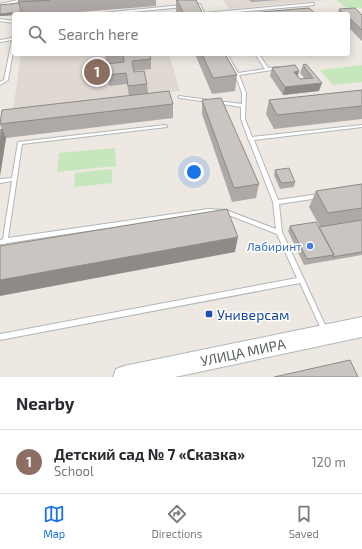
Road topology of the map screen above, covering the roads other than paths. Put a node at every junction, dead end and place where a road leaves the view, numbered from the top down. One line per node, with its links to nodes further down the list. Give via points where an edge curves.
1 (182, 0): 5 (lane)
2 (18, 1): 4 (lane)
3 (313, 4): 8 (lane)
4 (0, 5)
5 (184, 6): 6 (lane); 7 (lane, via 199,5)
6 (136, 12)
7 (203, 12)
8 (226, 12)
9 (0, 21): 10 (lane)
10 (12, 22)
11 (12, 38): 12 (lane)
12 (0, 41)
13 (12, 48): 19 (lane, via 6,80)
14 (226, 56): 18 (lane)
15 (257, 56): 17 (lane)
16 (286, 67): 17 (lane)
17 (267, 69): 18 (lane)
18 (237, 74): 21 (lane, via 244,93)
19 (0, 84)
20 (180, 97): 21 (lane)
21 (244, 106): 24 (lane, via 243,119)
22 (164, 126): 25 (lane, via 20,143)
23 (362, 126): 24 (lane)
24 (250, 139): 28 (lane)
25 (15, 179): 26 (lane); 30 (lane)
26 (0, 181)
27 (323, 196): 28 (lane)
28 (276, 202): 29 (lane)
29 (279, 232): 30 (lane, via 226,212 208,211); 31 (lane)
30 (3, 242)
31 (302, 280): 33 (lane); 34 (lane)
32 (362, 327): 33 (main road, УЛИЦА МИРА)
33 (327, 334): 35 (main road, УЛИЦА МИРА)
34 (0, 337)
35 (134, 376)

